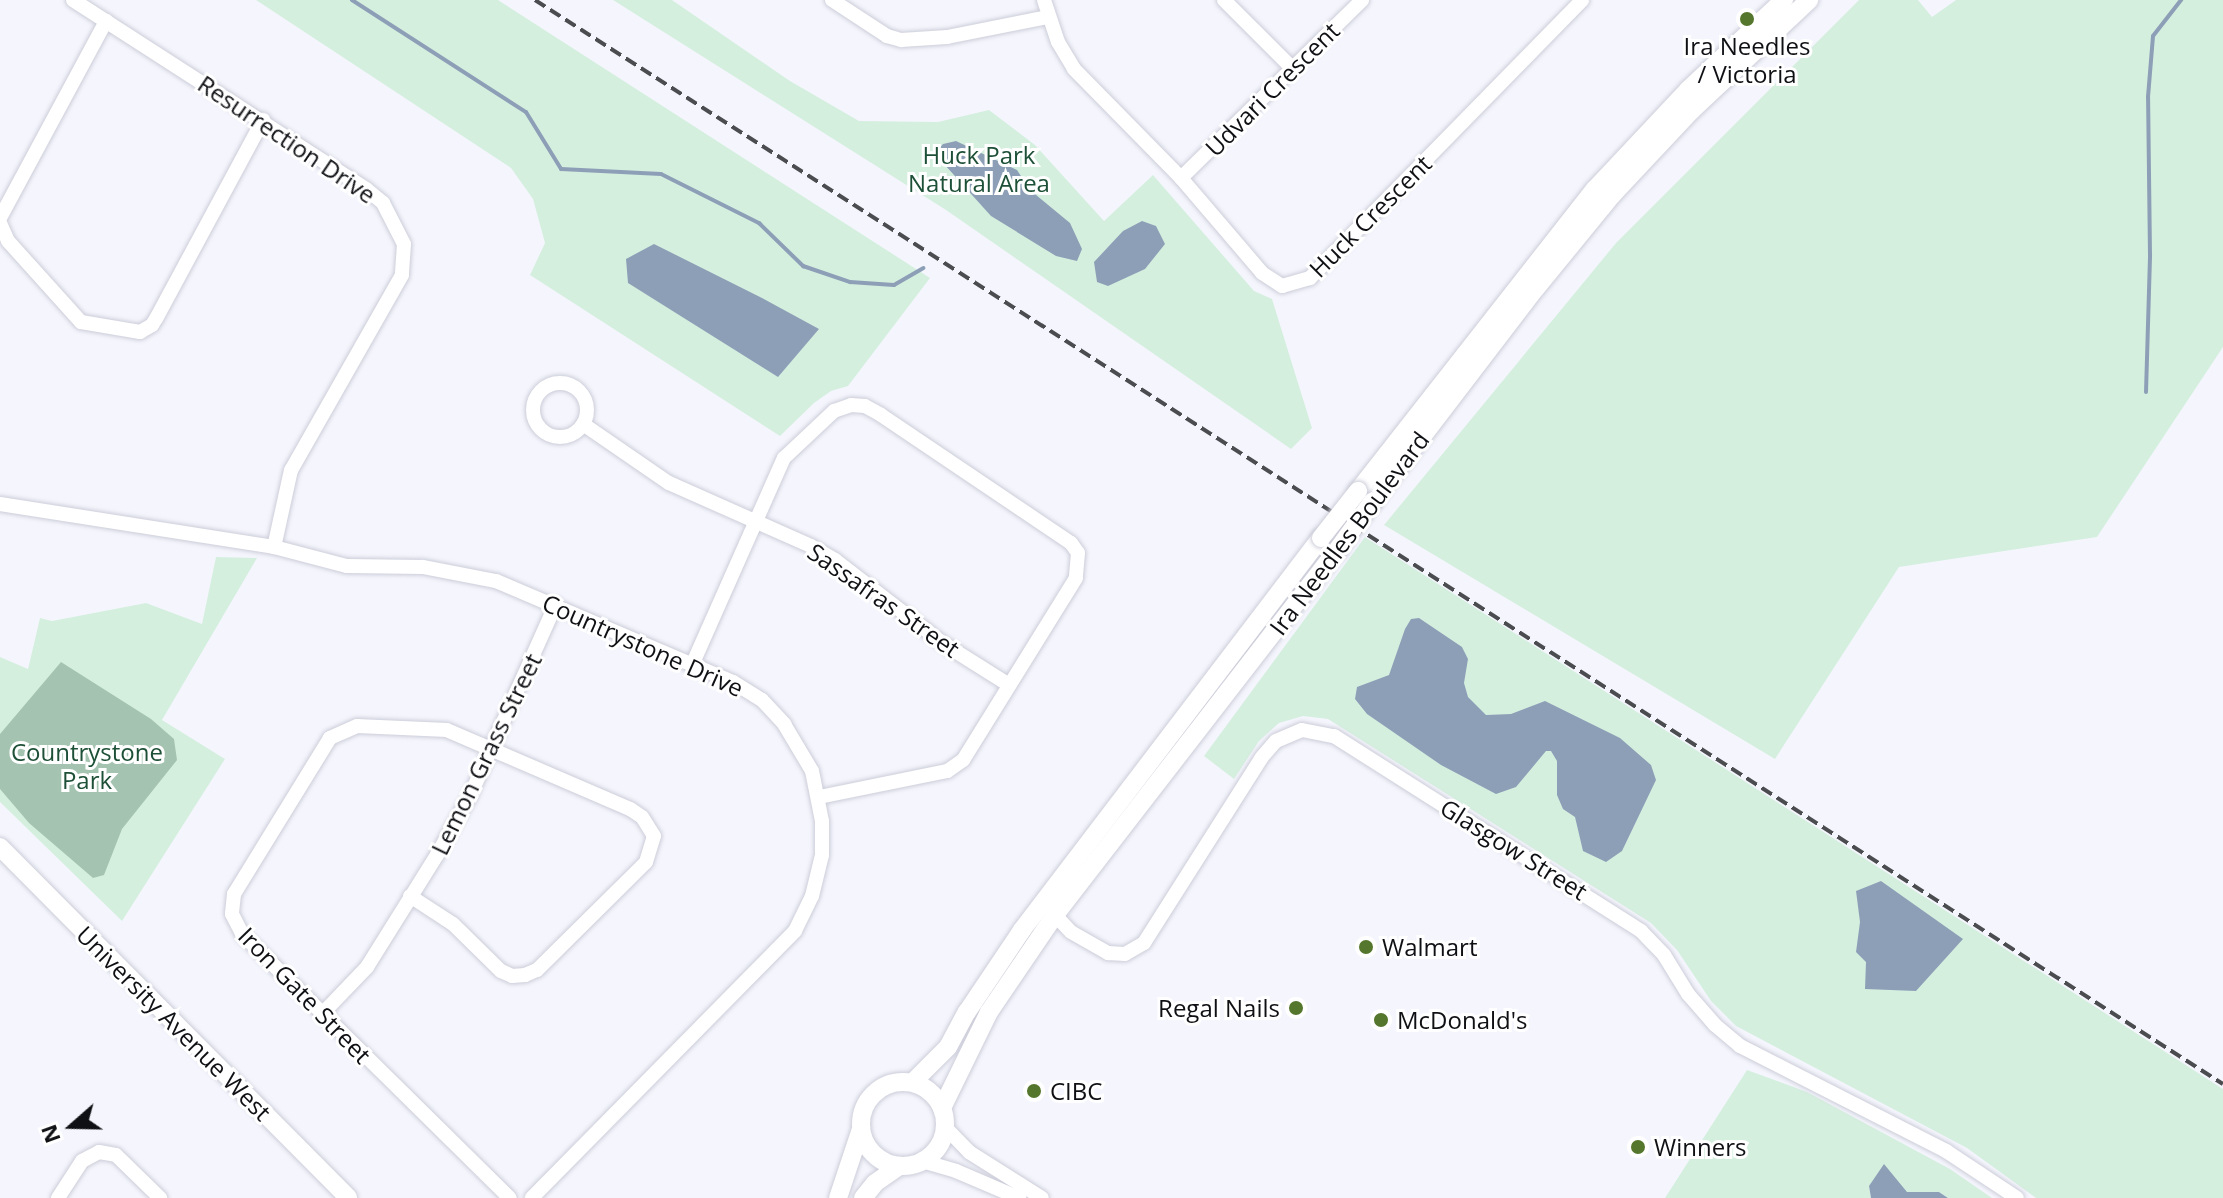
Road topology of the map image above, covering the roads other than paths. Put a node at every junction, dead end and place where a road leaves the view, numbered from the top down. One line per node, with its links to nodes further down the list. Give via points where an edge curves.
1 (73, 0): 10 (street, Resurrection Drive)
2 (832, 0): 9 (street, via 901,40 947,37)
3 (1044, 0): 9 (street, Huck Crescent)
4 (1224, 0): 11 (street)
5 (1362, 0): 11 (street, Udvari Crescent)
6 (1582, 0): 13 (street, Huck Crescent, via 1301,284 1282,286 1269,280)
7 (1784, 0): 16 (main road, Ira Needles Boulevard, via 1688,90 1595,189)
8 (1809, 0): 16 (main road, Ira Needles Boulevard, via 1692,110 1613,194)
9 (1047, 17): 13 (street, Huck Crescent, via 1074,69)
10 (106, 21): 12 (street, Resurrection Drive); 14 (street)
11 (1293, 69): 13 (street, Udvari Crescent)
12 (263, 120): 14 (street, via 157,317 140,332 81,322 8,241); 19 (street, Resurrection Drive, via 383,203 404,244 402,275 291,470)
13 (1181, 178)
14 (0, 220)
15 (583, 424): 18 (street, Sassafras Street, via 669,483)
16 (1365, 496): 27 (main road, Ira Needles Boulevard, bridge, via 1338,549); 29 (main road, Ira Needles Boulevard, bridge, via 1321,538 1022,930 948,1047)
17 (0, 504): 19 (street, Countrystone Drive)
18 (755, 520): 21 (street); 22 (street, Sassafras Street, via 835,560 944,644); 22 (street, via 784,458 834,411 865,406 881,415 1062,536 1078,553 1076,578)
19 (274, 547): 20 (street, Countrystone Drive, via 347,566 464,573)
20 (556, 604): 21 (street, Countrystone Drive); 23 (street, Lemon Grass Street)
21 (693, 663): 24 (street, Countrystone Drive, via 762,700 799,745)
22 (1009, 685): 24 (street, via 963,760 947,771)
23 (491, 748): 26 (street, Lemon Grass Street, via 437,855); 26 (street, Iron Gate Street, via 642,817 654,836 650,856 537,970 525,975 501,971 453,924); 28 (street, Iron Gate Street, via 434,727 357,726 338,732 324,748 232,904 242,934)
24 (819, 797): 38 (street, Countrystone Drive, via 822,855 812,896 795,931)
25 (0, 847): 36 (main road, University Avenue West)
26 (410, 896): 28 (street, Lemon Grass Street, via 367,967)
27 (1055, 915): 30 (main road, Ira Needles Boulevard, via 989,1012); 43 (street, Glasgow Street, via 1071,932 1108,953 1125,954 1144,943 1276,741 1302,730 1334,736 1641,931 1664,955 1688,994 1740,1046 1946,1151)
28 (322, 1014): 37 (street, Iron Gate Street)
29 (913, 1082): 30 (main road, via 936,1097); 31 (main road, via 900,1081 875,1092 866,1103)
30 (944, 1118): 32 (main road, via 938,1147); 42 (street, via 969,1152)
31 (861, 1129): 33 (main road, via 874,1154); 39 (main road)
32 (922, 1161): 33 (main road); 41 (street)
33 (899, 1166): 40 (main road)
34 (58, 1198): 35 (street, via 82,1161 99,1152 116,1155)
35 (160, 1198)
36 (348, 1198)
37 (510, 1198)
38 (532, 1198)
39 (838, 1198)
40 (863, 1198)
41 (1019, 1198)
42 (1042, 1198)
43 (2017, 1198)

